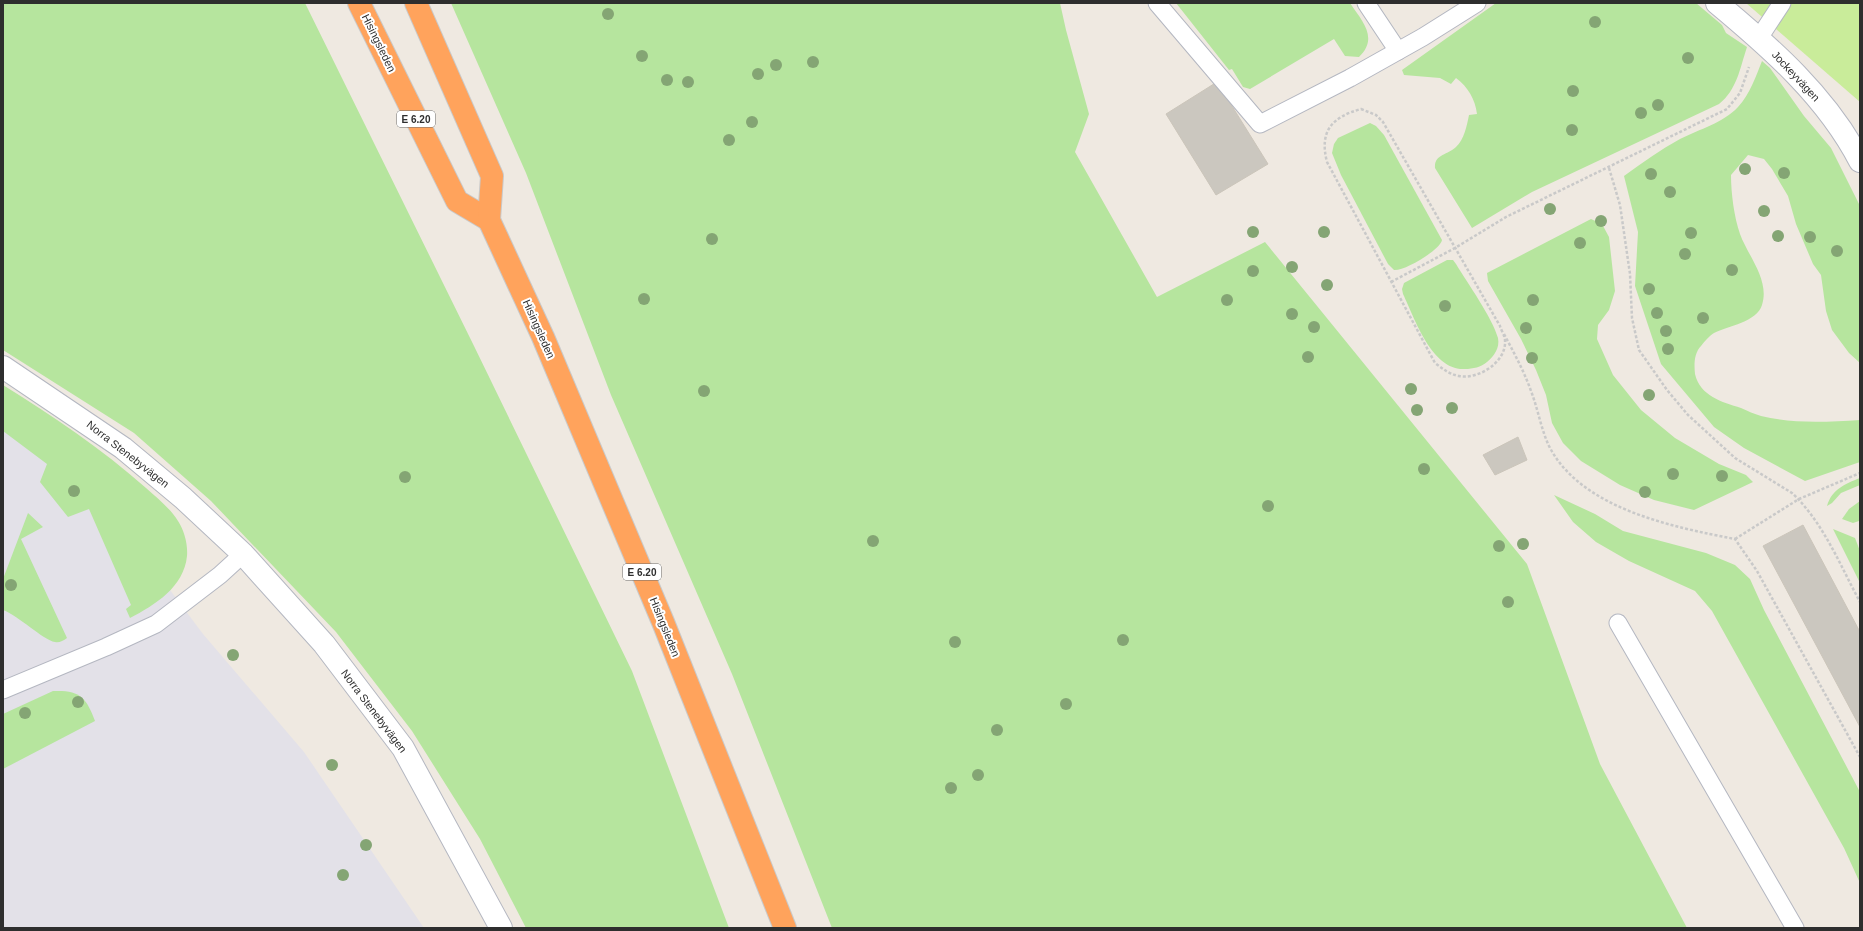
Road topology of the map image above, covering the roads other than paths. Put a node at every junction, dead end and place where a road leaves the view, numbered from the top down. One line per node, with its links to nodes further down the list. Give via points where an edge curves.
1 (359, 3): 11 (highway, Hisingsleden / E 6.20, via 457,201)
2 (416, 3): 11 (highway, Hisingsleden / E 6.20, via 492,176)
3 (1157, 3): 9 (lane, via 1260,124)
4 (1366, 3): 9 (lane)
5 (1477, 3): 9 (lane)
6 (1717, 3): 8 (street, Jockeyvägen)
7 (1782, 3): 8 (lane)
8 (1759, 38): 10 (street, Jockeyvägen, via 1832,115)
9 (1398, 51)
10 (1860, 160)
11 (489, 220): 17 (highway, Hisingsleden / E 6.20, via 543,337 660,615)
12 (3, 367): 13 (street, Norra Stenebyvägen, via 123,448 184,498)
13 (242, 554): 15 (lane, via 156,624 106,648); 16 (street, Norra Stenebyvägen, via 324,644 403,748)
14 (1618, 623): 18 (lane)
15 (3, 690)
16 (502, 928)
17 (785, 928)
18 (1795, 928)

